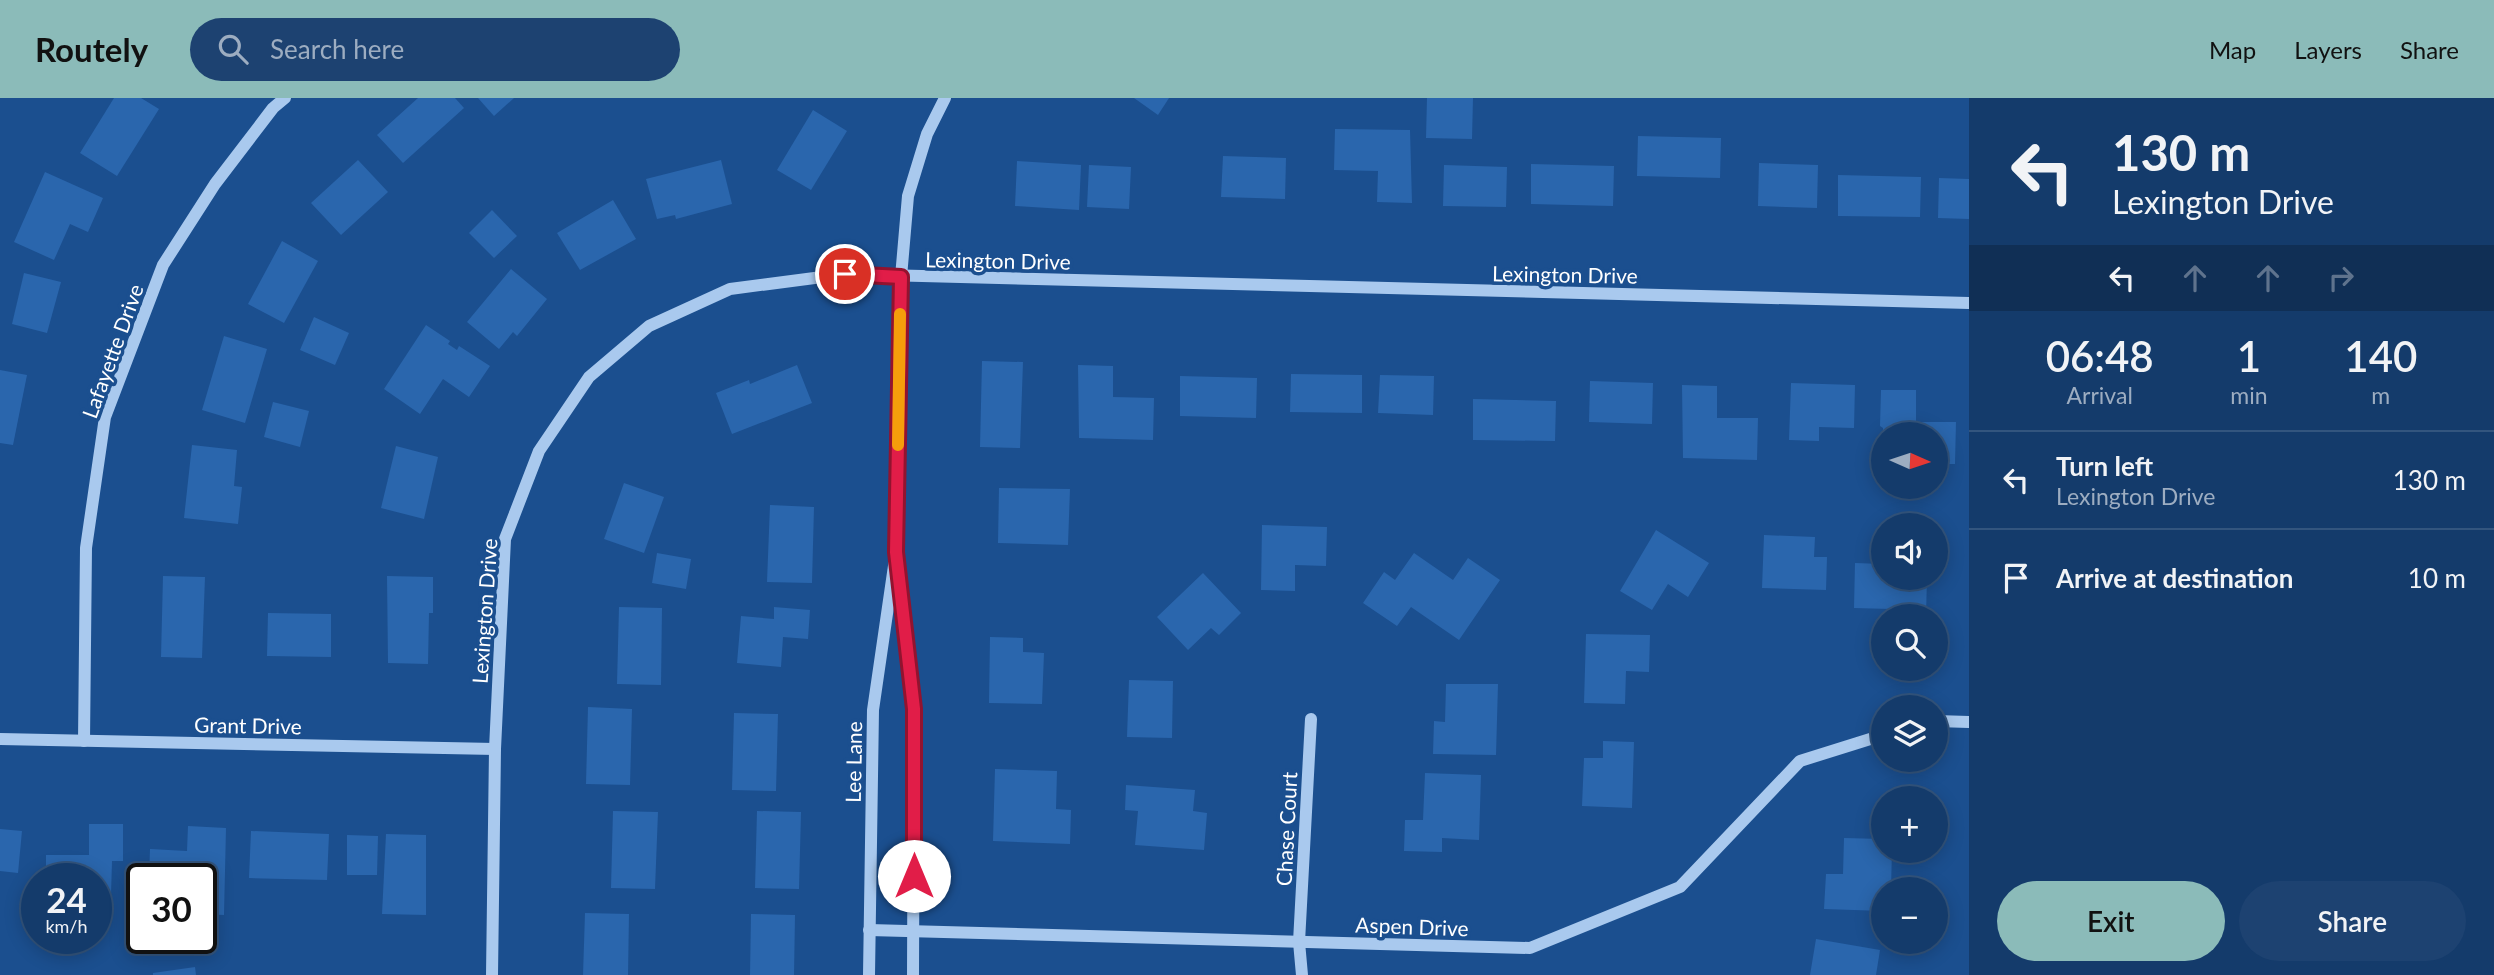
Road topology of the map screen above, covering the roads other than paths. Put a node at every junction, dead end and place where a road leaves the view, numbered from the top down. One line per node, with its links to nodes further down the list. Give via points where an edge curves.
1 (285, 98): 11 (street, Lafayette Drive, via 215,184 163,265 106,417 86,548)
2 (945, 98): 3 (street, Lee Lane, via 927,134 908,196)
3 (901, 277): 4 (street, Lexington Drive); 5 (street, Lee Lane); 12 (street, Lexington Drive, via 845,274 730,289 649,326 589,377 539,451 505,539)
4 (1969, 303)
5 (896, 552): 13 (street, Lee Lane, via 873,710); 14 (street, Lee Lane, via 914,709)
6 (1311, 719): 15 (street, Chase Court)
7 (1948, 721): 8 (street)
8 (1969, 722)
9 (0, 739): 11 (street, Grant Drive)
10 (1871, 739): 15 (street, Aspen Drive, via 1800,761 1679,887 1530,948)
11 (84, 741): 12 (street, Grant Drive)
12 (495, 749): 16 (street, Lexington Drive)
13 (869, 930): 14 (street, Aspen Drive); 17 (street, Lee Lane)
14 (913, 931): 15 (street, Aspen Drive); 18 (street, Lee Lane)
15 (1299, 942): 19 (street, Chase Court)
16 (492, 975)
17 (869, 975)
18 (913, 975)
19 (1302, 975)

